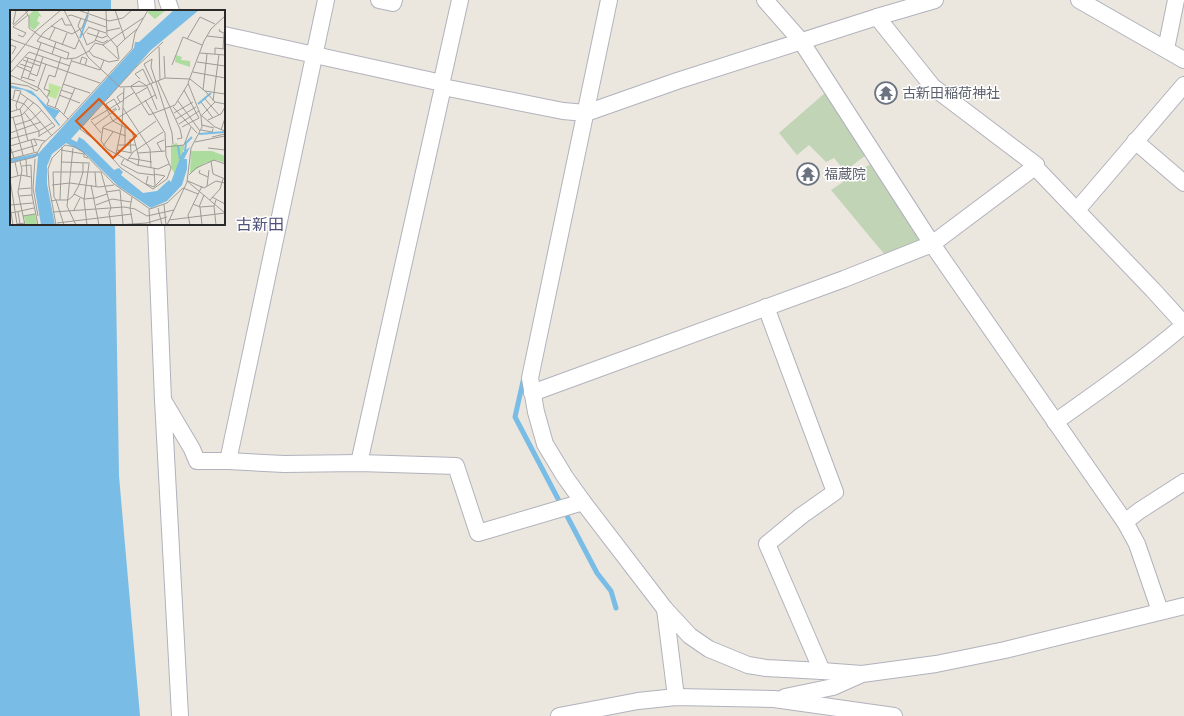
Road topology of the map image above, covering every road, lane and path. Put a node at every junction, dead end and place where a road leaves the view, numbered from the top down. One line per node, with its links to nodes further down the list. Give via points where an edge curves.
1 (167, 0): 11 (street)
2 (326, 0): 16 (street)
3 (379, 0): 4 (street, via 393,3)
4 (394, 0)
5 (460, 0): 18 (street)
6 (608, 0): 20 (street)
7 (765, 0): 14 (street)
8 (935, 0): 12 (street)
9 (1079, 0): 15 (street)
10 (1176, 0): 15 (street)
11 (171, 10)
12 (883, 11): 14 (street); 22 (street, via 933,87)
13 (225, 35): 16 (street)
14 (801, 41): 20 (street); 26 (street)
15 (1166, 49): 17 (street)
16 (314, 54): 18 (street); 32 (street)
17 (1184, 60)
18 (443, 85): 20 (street, via 563,111); 33 (street)
19 (1184, 85): 21 (street)
20 (586, 113): 29 (street, via 530,378)
21 (1136, 142): 23 (street); 24 (street)
22 (1036, 165): 24 (street); 26 (street)
23 (1184, 183)
24 (1077, 210): 28 (street)
25 (156, 225): 30 (street)
26 (932, 244): 27 (street); 31 (street)
27 (766, 307): 29 (street); 40 (street, via 835,492 767,544)
28 (1184, 325): 31 (street, via 1115,380)
29 (532, 393): 35 (street, via 546,444)
30 (163, 400): 32 (street, via 197,461); 44 (street)
31 (1055, 422): 36 (street)
32 (228, 461): 33 (street, via 284,464)
33 (359, 463): 35 (street, via 456,466 478,533)
34 (1184, 482): 36 (street)
35 (583, 502): 38 (street)
36 (1125, 522): 39 (street, via 1137,544)
37 (1184, 606): 39 (street)
38 (665, 609): 40 (street, via 690,636 709,649 748,665); 42 (street)
39 (1160, 611): 41 (street, via 973,657)
40 (822, 671): 41 (street)
41 (862, 674): 43 (street, via 833,687)
42 (676, 697): 43 (street); 45 (street, via 638,701)
43 (774, 699): 46 (street)
44 (180, 716)
45 (559, 716)
46 (894, 716)

